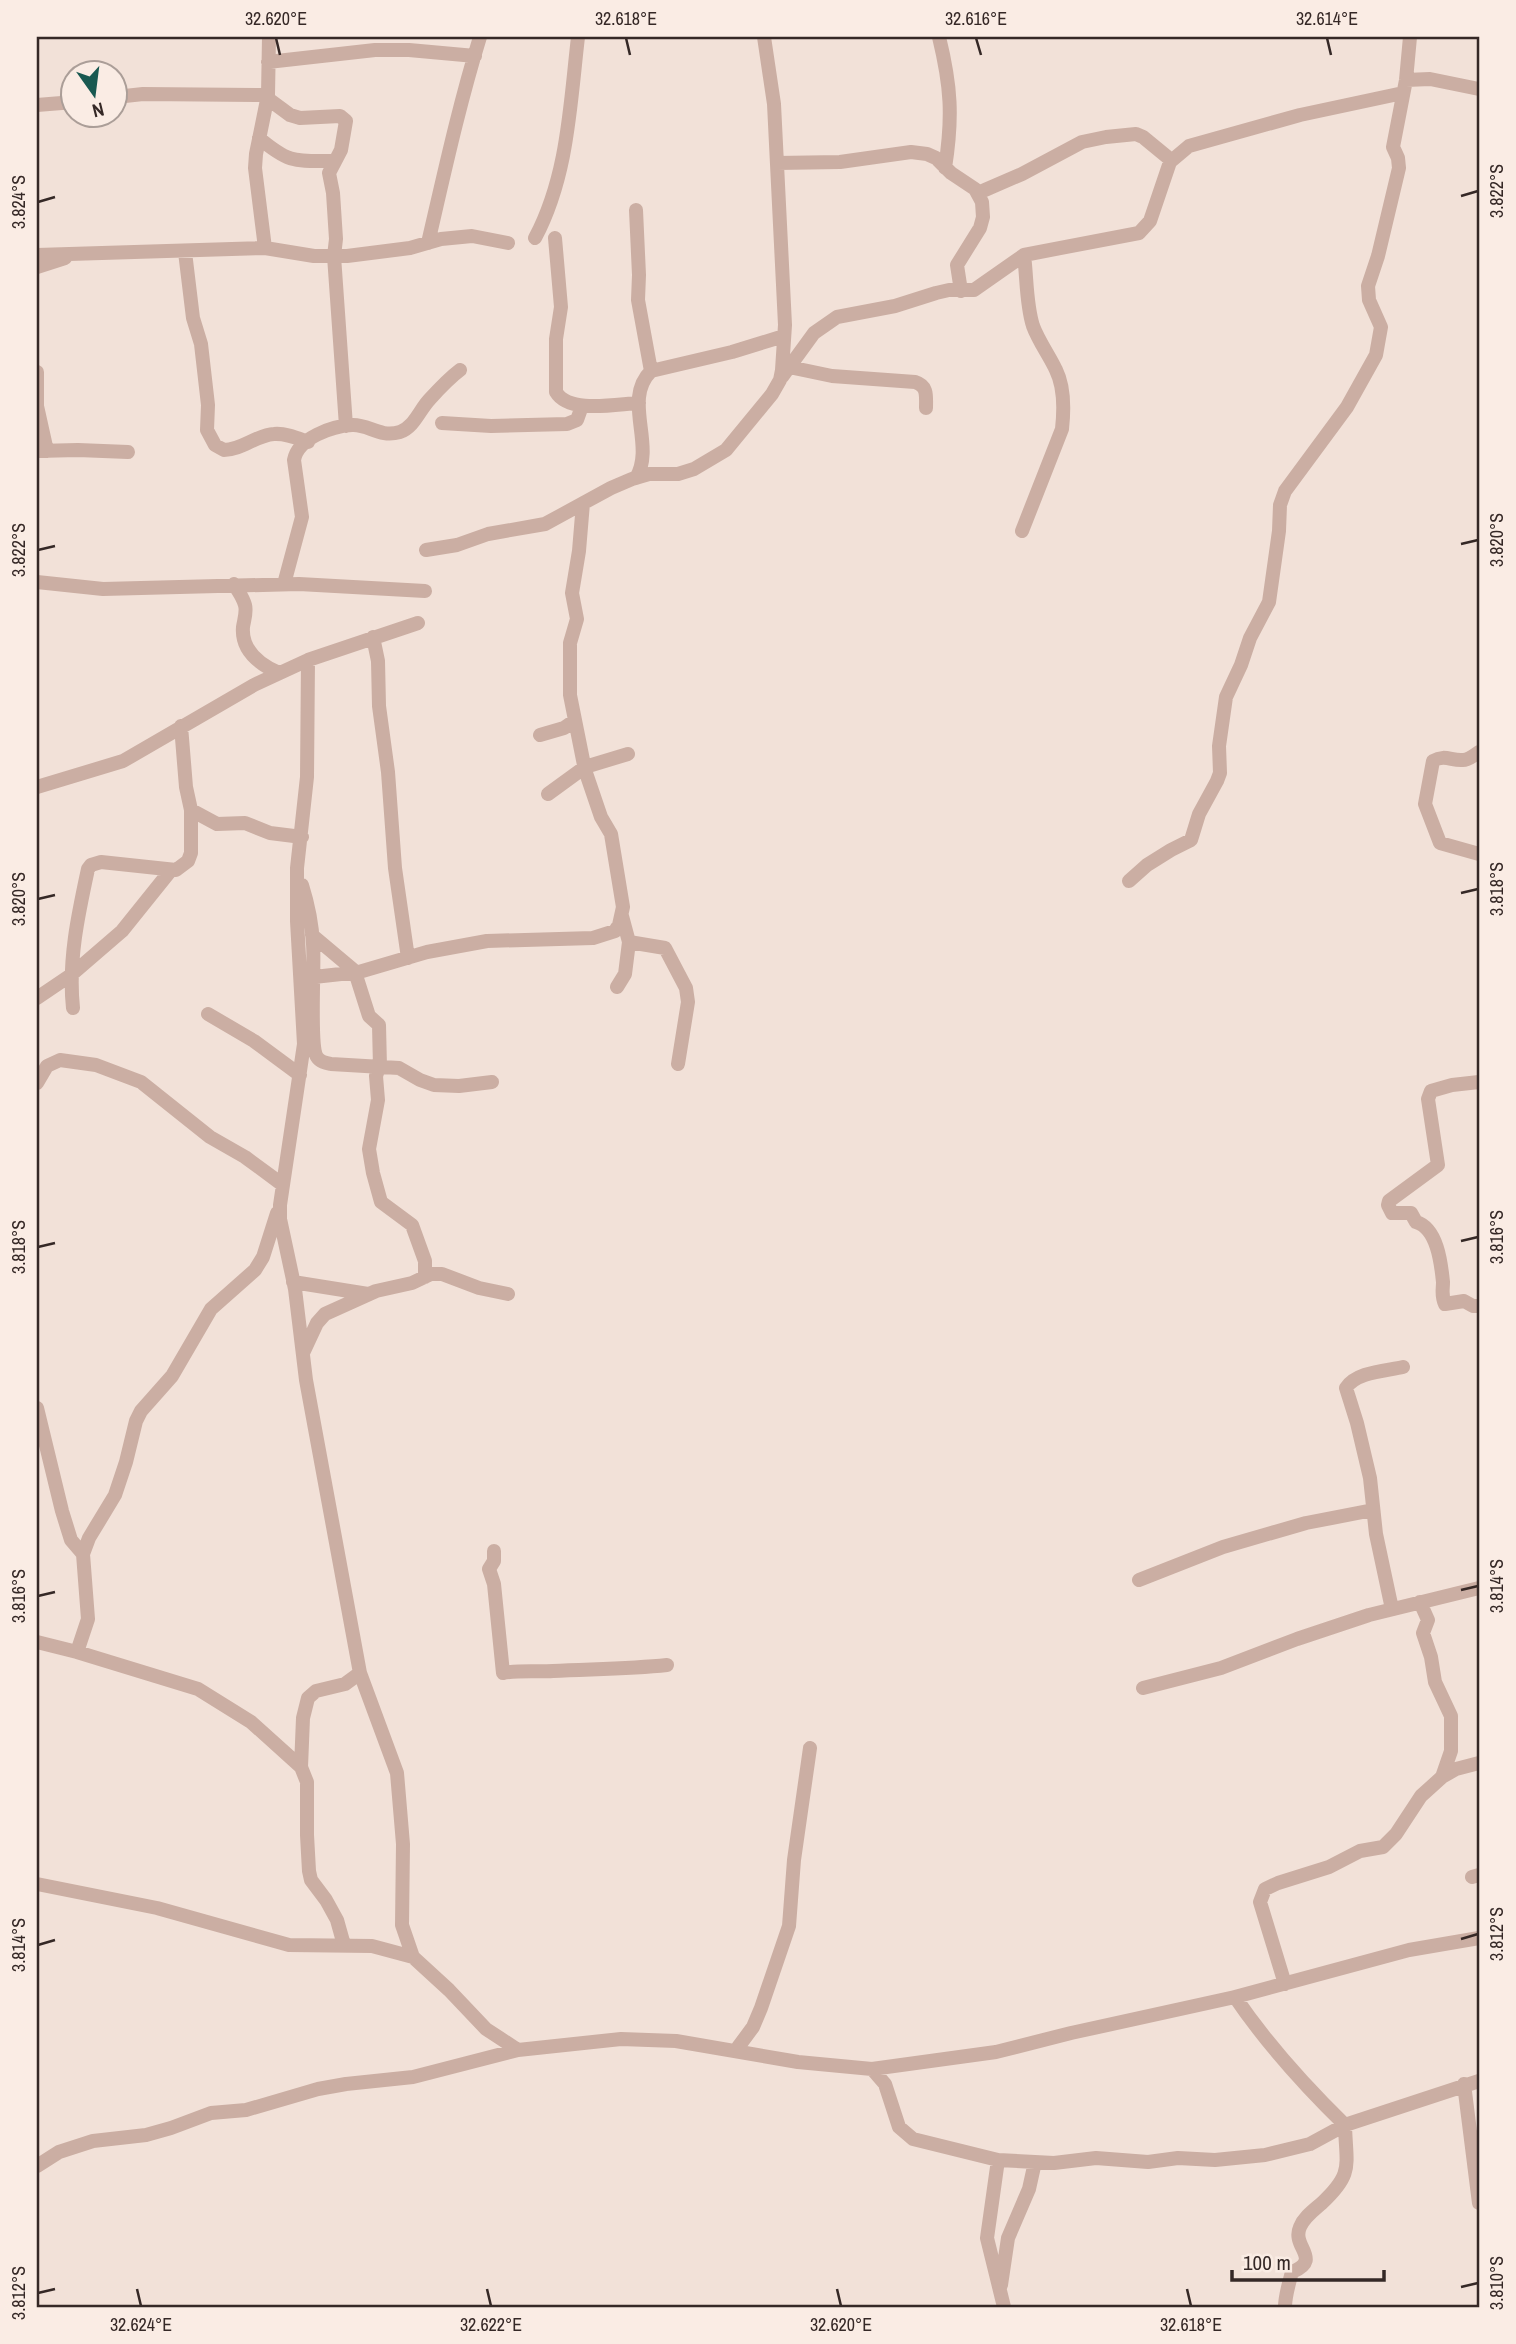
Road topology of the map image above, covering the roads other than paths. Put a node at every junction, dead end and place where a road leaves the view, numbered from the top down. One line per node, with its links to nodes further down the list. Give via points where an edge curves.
1 (269, 37): 8 (street)
2 (481, 37): 7 (street)
3 (578, 37): 22 (street, via 564,153 548,214)
4 (764, 37): 18 (street)
5 (939, 37): 19 (street, via 952,110)
6 (1410, 37): 9 (street)
7 (475, 56): 8 (street, via 375,50); 24 (street)
8 (268, 62): 12 (street)
9 (1404, 87): 10 (street, via 1430,79); 16 (street, via 1201,142); 74 (street, via 1393,147 1399,168 1368,286 1381,327 1376,355 1347,407 1285,491 1269,602 1226,698 1220,773 1199,814 1194,835)
10 (1479, 89)
11 (130, 95): 12 (street)
12 (267, 96): 15 (street); 17 (street, via 300,118 344,117 344,139)
13 (60, 103): 14 (street)
14 (37, 105)
15 (259, 138): 17 (street, via 287,158); 26 (street, via 255,168)
16 (1171, 160): 20 (street, via 1136,134 1106,137 1083,142); 30 (street, via 1150,221 1139,233)
17 (335, 161): 31 (street, via 329,173)
18 (777, 163): 19 (street, via 840,162 911,152 936,158); 34 (street)
19 (945, 168): 20 (street)
20 (978, 193): 33 (street, via 983,217 957,265)
21 (636, 210): 37 (street, via 638,300)
22 (535, 238)
23 (555, 238): 41 (street, via 561,307 556,391 564,401)
24 (428, 243): 25 (street, via 472,236); 31 (street)
25 (508, 243)
26 (265, 248): 27 (street); 31 (street)
27 (185, 252): 29 (street); 45 (street, via 201,344 209,435 215,445 224,450 238,448 270,434)
28 (37, 255): 29 (street)
29 (73, 255): 32 (street)
30 (1024, 255): 33 (street, via 978,288); 50 (street, via 1030,314 1058,374 1063,417)
31 (334, 256): 44 (street)
32 (37, 267)
33 (961, 291): 35 (street, via 838,317 814,333)
34 (784, 335): 37 (street); 39 (street)
35 (789, 367): 39 (street); 42 (street, via 832,376 915,382 927,393)
36 (460, 370): 44 (street, via 446,380 406,429 384,434)
37 (651, 371): 40 (street, via 643,380)
38 (37, 372): 46 (street)
39 (780, 380): 48 (street, via 716,457 678,474)
40 (639, 403): 41 (street); 48 (street, via 644,445)
41 (582, 406): 43 (street, via 577,419 567,424)
42 (926, 408)
43 (442, 424)
44 (346, 426): 45 (street, via 324,431)
45 (309, 442): 54 (street, via 295,456 302,517)
46 (42, 451): 47 (street)
47 (128, 452)
48 (636, 478): 49 (street)
49 (583, 503): 51 (street, via 545,524); 60 (street, via 572,593 577,619 570,643)
50 (1022, 531)
51 (426, 550)
52 (37, 582): 53 (street, via 103,589)
53 (234, 584): 54 (street); 59 (street, via 245,604 247,646 255,659)
54 (284, 584): 55 (street)
55 (425, 591)
56 (418, 623): 57 (street)
57 (373, 637): 58 (street); 78 (street)
58 (309, 660): 59 (street); 70 (street)
59 (279, 673): 61 (street)
60 (574, 721): 62 (street); 65 (street)
61 (181, 726): 66 (street, via 123,761); 69 (street)
62 (540, 735)
63 (1479, 752): 71 (street, via 1467,760 1444,756 1433,761 1425,804 1440,843)
64 (628, 754): 65 (street)
65 (585, 767): 68 (street); 75 (street, via 611,834)
66 (37, 787): 67 (street)
67 (37, 793)
68 (548, 794)
69 (191, 810): 70 (street, via 217,824 245,823 270,833); 73 (street, via 191,853 188,861)
70 (302, 837): 72 (street)
71 (1479, 854)
72 (298, 868): 76 (street); 88 (street, via 304,1044)
73 (172, 870): 80 (street, via 122,931); 80 (street, via 91,864)
74 (1129, 881)
75 (621, 915): 77 (street); 78 (street, via 615,931 593,938 487,941)
76 (312, 935): 79 (street); 81 (street)
77 (629, 942): 82 (street, via 625,974); 86 (street, via 664,948 686,988)
78 (408, 958): 79 (street)
79 (355, 972): 81 (street); 87 (street, via 369,1016 379,1025)
80 (71, 975): 83 (street); 84 (street)
81 (314, 978): 87 (street, via 317,1058 331,1064)
82 (617, 986)
83 (37, 998)
84 (74, 1008)
85 (208, 1014): 88 (street)
86 (678, 1064)
87 (380, 1067): 89 (street, via 399,1068 434,1085); 94 (street, via 369,1149 373,1173 381,1202 412,1225 425,1261)
88 (300, 1075): 92 (street)
89 (492, 1082)
90 (1479, 1082): 98 (street, via 1431,1091 1438,1165 1388,1206 1392,1213 1411,1213 1427,1229 1438,1250 1445,1304 1464,1301)
91 (37, 1083): 92 (street, via 47,1066 60,1060 96,1065 141,1082 210,1137)
92 (283, 1185): 93 (street)
93 (280, 1205): 95 (street); 104 (street, via 256,1270 211,1309 172,1376 141,1411 115,1495)
94 (425, 1277): 96 (street); 97 (street, via 442,1274)
95 (293, 1282): 96 (street); 99 (street)
96 (370, 1294): 99 (street, via 325,1314)
97 (508, 1294)
98 (1479, 1306)
99 (303, 1355): 112 (street)
100 (1403, 1367): 102 (street, via 1363,1376 1346,1388 1370,1478)
101 (37, 1408): 104 (street, via 71,1540)
102 (1373, 1510): 105 (street, via 1223,1547); 108 (street)
103 (494, 1551): 111 (street, via 489,1569 503,1672)
104 (83, 1554): 110 (street, via 88,1619)
105 (1139, 1580)
106 (1479, 1588): 107 (street)
107 (1420, 1602): 108 (street); 117 (street, via 1428,1620 1423,1633 1435,1682 1451,1716 1451,1751)
108 (1392, 1609): 113 (street, via 1221,1668)
109 (37, 1642): 110 (street)
110 (77, 1652): 116 (street, via 198,1689 251,1722)
111 (667, 1665)
112 (360, 1673): 116 (street, via 345,1685 316,1691 307,1698); 121 (street, via 397,1773 403,1844 402,1925)
113 (1143, 1688)
114 (810, 1748): 125 (street, via 789,1926 753,2027)
115 (1479, 1763): 117 (street)
116 (301, 1767): 120 (street, via 307,1782 309,1871 337,1920)
117 (1442, 1777): 122 (street, via 1421,1796 1383,1847 1360,1851 1261,1894)
118 (37, 1884): 120 (street, via 157,1908 289,1944)
119 (1479, 1938): 122 (street, via 1409,1950)
120 (344, 1945): 121 (street, via 372,1946)
121 (413, 1957): 124 (street, via 485,2029)
122 (1285, 1984): 123 (street)
123 (1235, 1997): 126 (street, via 996,2052); 129 (street, via 1261,2035)
124 (518, 2050): 125 (street, via 621,2039); 132 (street, via 413,2077 318,2089 246,2110 211,2113 146,2134 86,2143)
125 (736, 2050): 126 (street)
126 (872, 2069): 130 (street, via 885,2084 903,2133)
127 (1479, 2081): 128 (street)
128 (1464, 2084): 129 (street); 133 (street)
129 (1345, 2125): 131 (street, via 1310,2144 1234,2159); 137 (street, via 1346,2176 1299,2228 1305,2264 1292,2272)
130 (998, 2160): 131 (street); 135 (street, via 987,2238)
131 (1035, 2162): 135 (street, via 1008,2238)
132 (37, 2166)
133 (1479, 2195): 134 (street)
134 (1479, 2203)
135 (1000, 2290): 136 (street)
136 (1004, 2307)
137 (1285, 2307)

